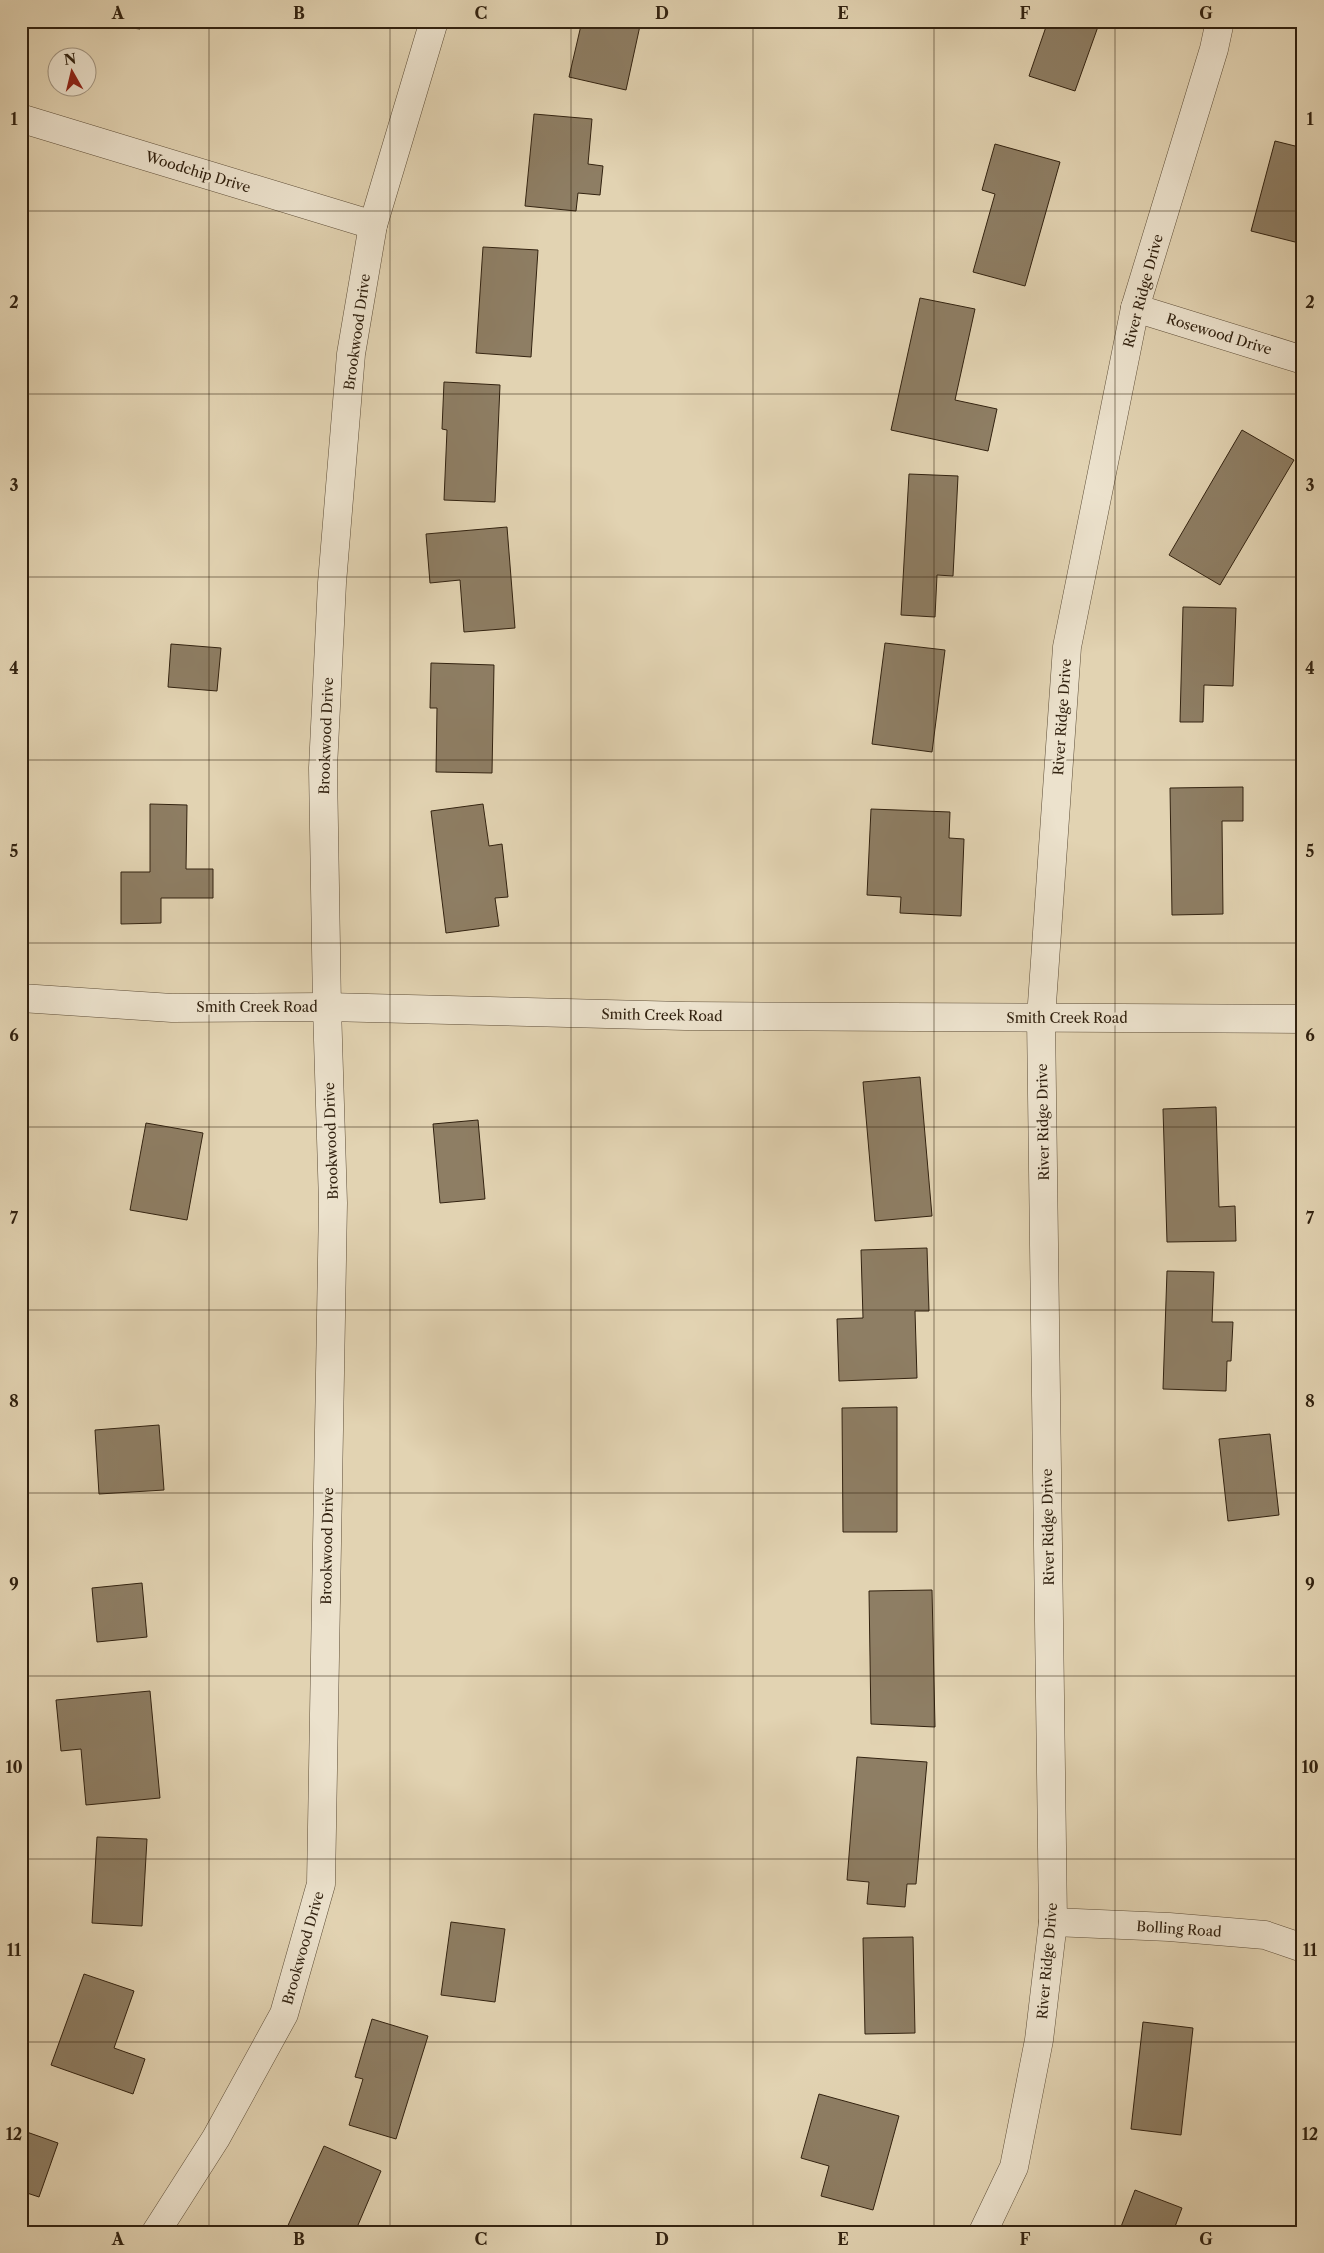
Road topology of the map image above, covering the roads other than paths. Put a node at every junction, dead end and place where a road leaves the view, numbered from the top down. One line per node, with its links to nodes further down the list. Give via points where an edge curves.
1 (434, 21): 4 (street, Brookwood Drive)
2 (1220, 21): 5 (street, River Ridge Drive)
3 (23, 118): 4 (street, Woodchip Drive)
4 (373, 225): 8 (street, Brookwood Drive, via 351,354 332,579 323,768)
5 (1135, 308): 6 (street, Rosewood Drive); 9 (street, River Ridge Drive, via 1067,647)
6 (1303, 360)
7 (21, 998): 8 (street, Smith Creek Road, via 172,1008)
8 (327, 1007): 9 (street, Smith Creek Road, via 685,1016); 13 (street, Brookwood Drive, via 333,1203 322,1884 284,2014 216,2138)
9 (1041, 1018): 10 (street, Smith Creek Road); 11 (street, River Ridge Drive)
10 (1303, 1019)
11 (1053, 1922): 12 (street, Bolling Road, via 1169,1927 1265,1936); 14 (street, River Ridge Drive, via 1039,2040 1014,2167)
12 (1303, 1948)
13 (156, 2232)
14 (983, 2232)

